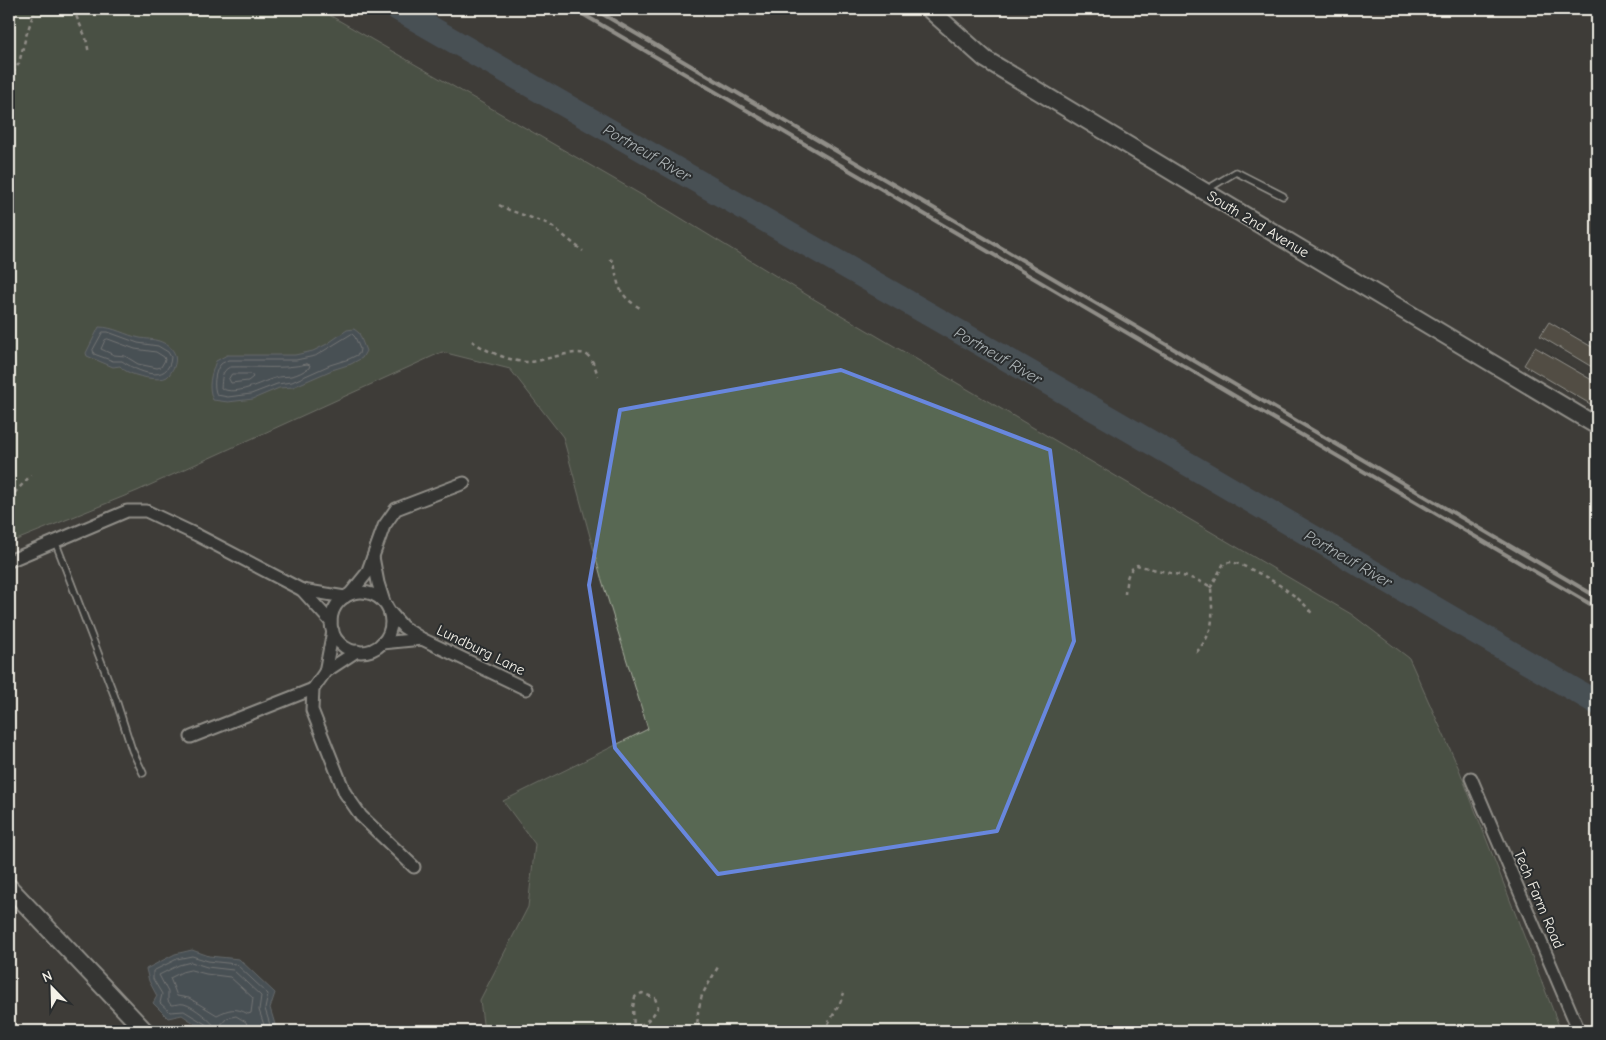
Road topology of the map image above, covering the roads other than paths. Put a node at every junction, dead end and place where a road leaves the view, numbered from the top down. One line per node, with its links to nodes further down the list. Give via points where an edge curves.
1 (929, 9): 2 (street, South 2nd Avenue, via 985,59)
2 (1204, 192): 3 (lane, via 1236,172); 4 (street, South 2nd Avenue)
3 (1283, 196)
4 (1597, 426)
5 (464, 483): 7 (street, via 396,509 384,526)
6 (55, 541): 8 (street); 9 (street, via 127,510 146,511); 20 (lane)
7 (373, 555): 10 (street, via 366,573); 11 (street, via 378,584)
8 (9, 561)
9 (302, 590): 10 (street); 12 (street)
10 (348, 595): 11 (street, via 369,593 378,596); 12 (street, via 335,606)
11 (387, 607): 13 (street, Lundburg Lane, via 403,627); 14 (street, via 392,621)
12 (332, 626): 15 (street, via 341,644); 16 (street)
13 (422, 639): 14 (street, Lundburg Lane); 18 (street, Lundburg Lane)
14 (382, 643): 15 (street, via 370,651)
15 (357, 651): 16 (street)
16 (325, 672): 17 (street)
17 (313, 689): 19 (street); 22 (street, via 312,710 345,793 361,816)
18 (526, 689)
19 (191, 736)
20 (143, 774)
21 (1472, 778): 25 (street, Tech Farm Road)
22 (414, 867)
23 (9, 887): 24 (street)
24 (146, 1031)
25 (1579, 1031)

